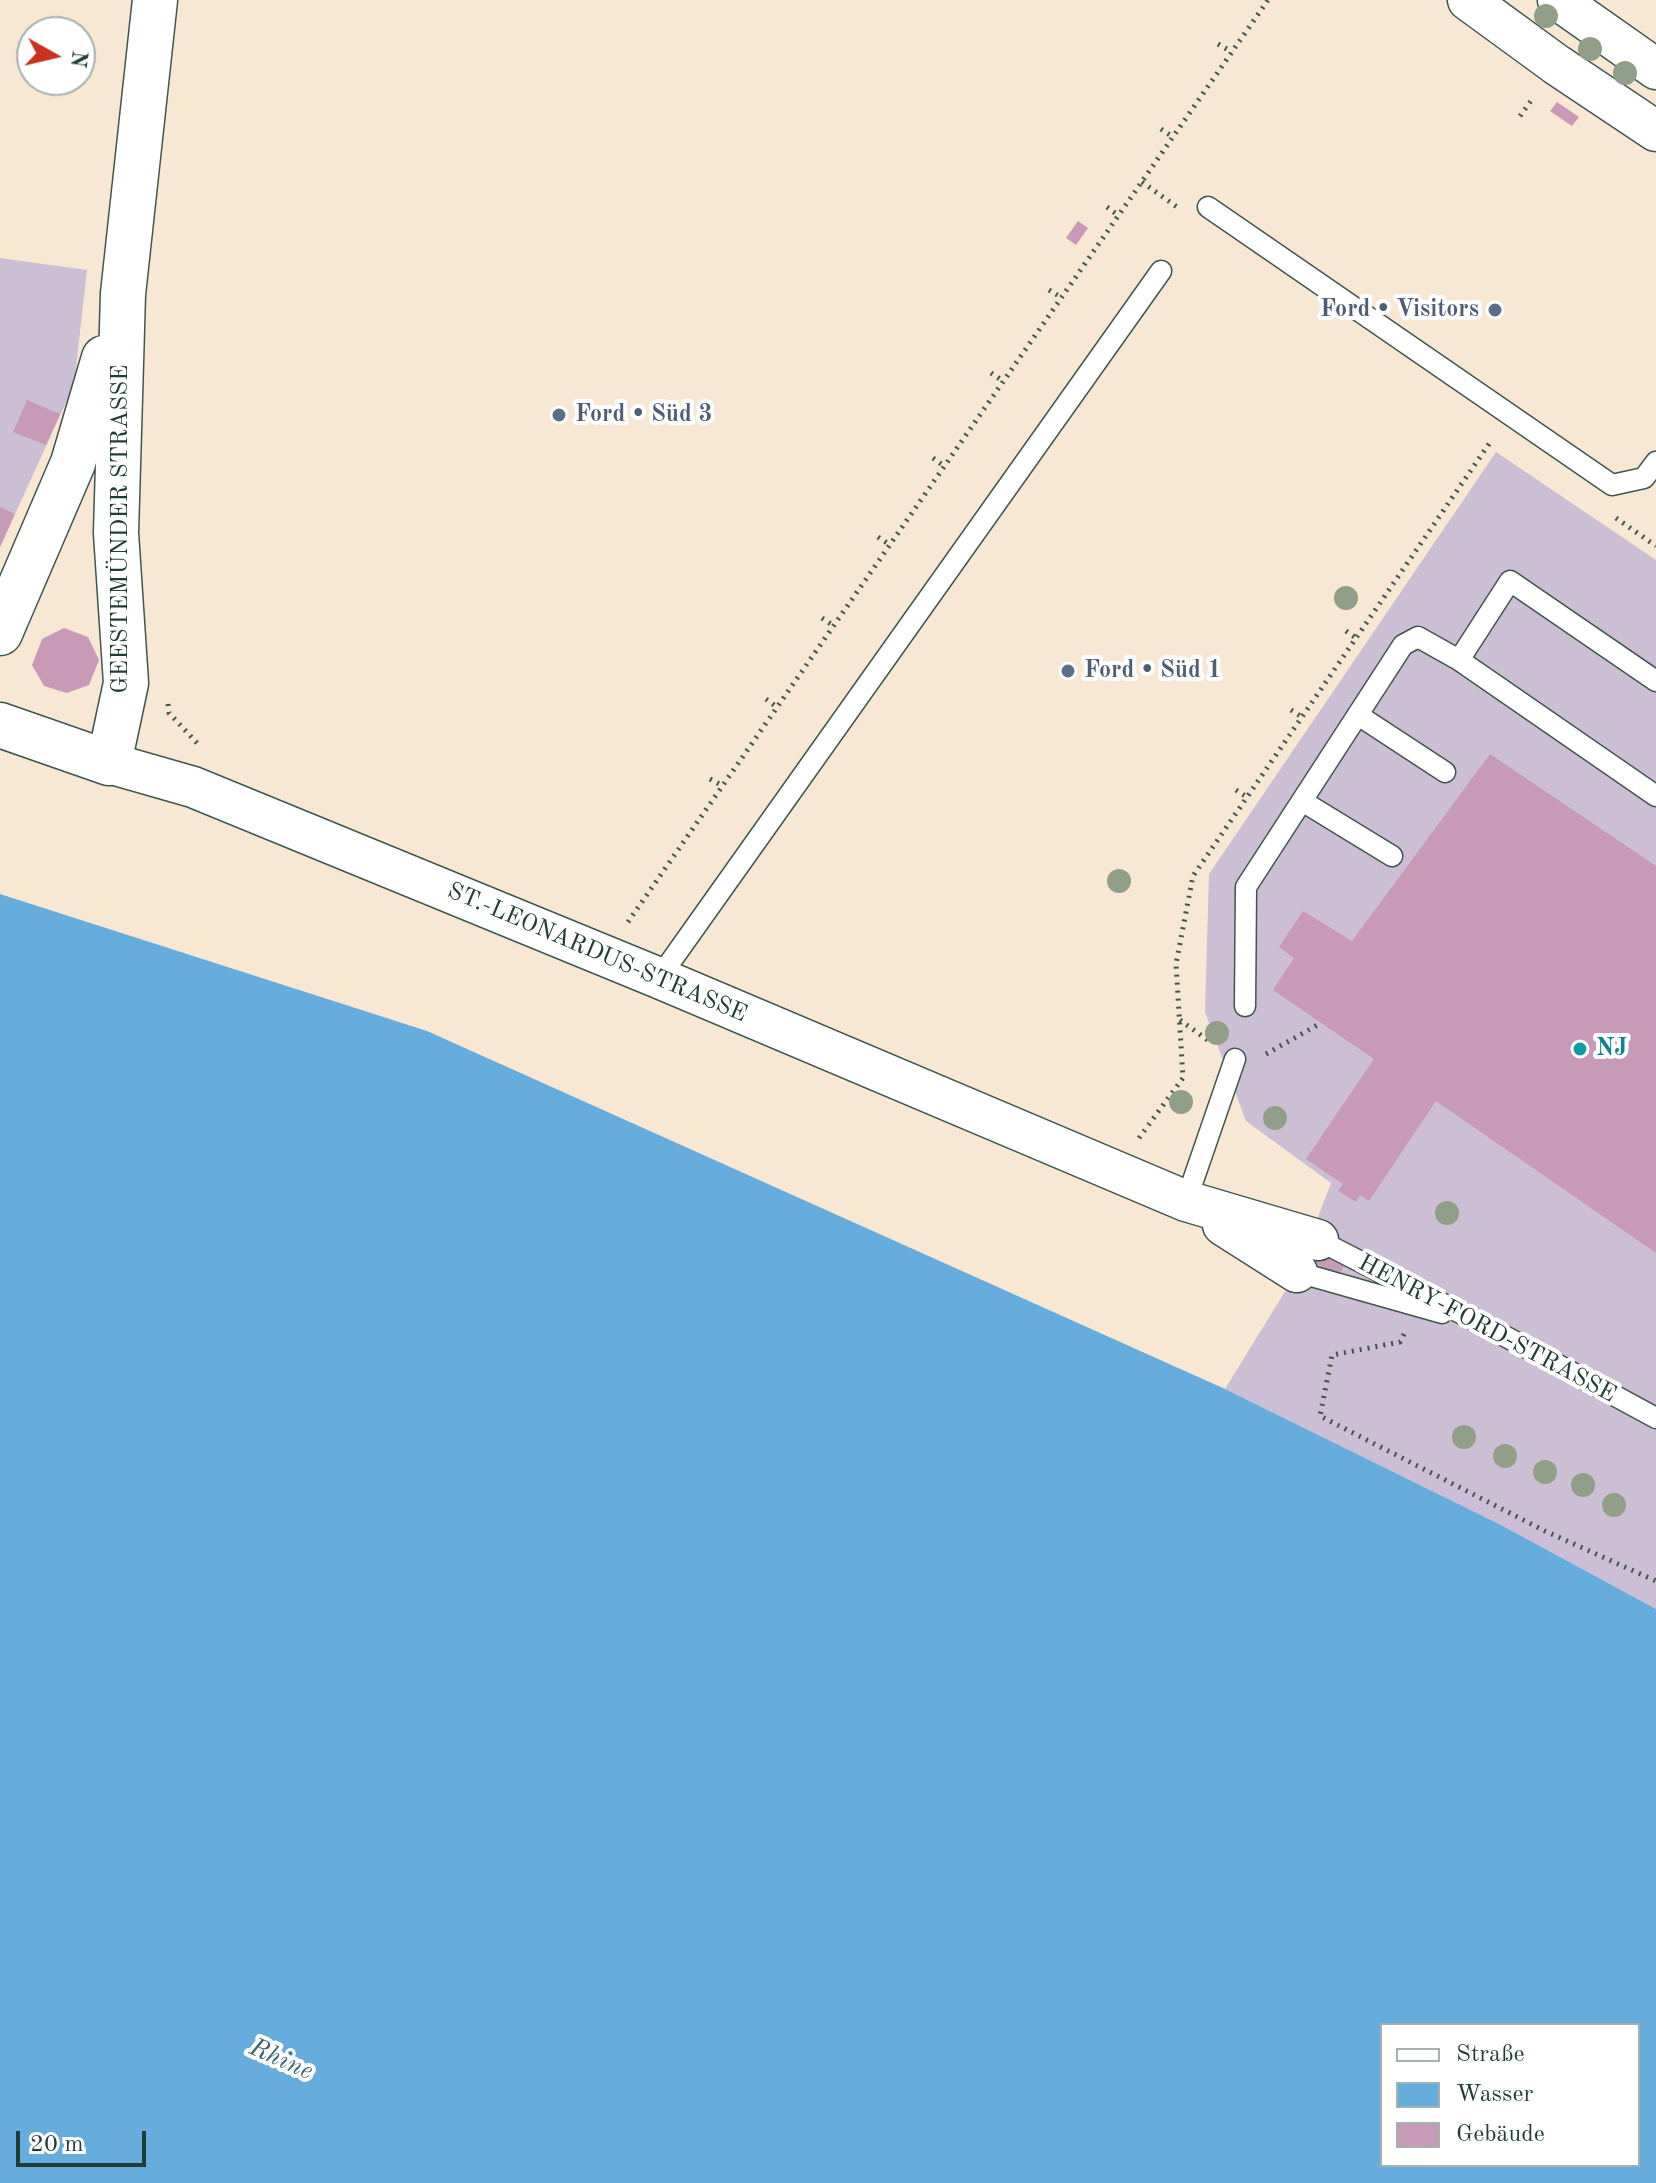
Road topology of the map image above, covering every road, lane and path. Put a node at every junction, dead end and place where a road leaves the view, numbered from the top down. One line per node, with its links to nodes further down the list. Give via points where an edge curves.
1 (155, 0): 16 (street, GEESTEMÜNDER STRASSE)
2 (1268, 0): 6 (path)
3 (1468, 0): 9 (street)
4 (1558, 0): 7 (street)
5 (1218, 44): 6 (path)
6 (1232, 52): 10 (path)
7 (1656, 69)
8 (1161, 129): 10 (path)
9 (1656, 131)
10 (1173, 137): 13 (path)
11 (1107, 207): 13 (path)
12 (1208, 207): 21 (lane, via 1612,485 1644,478)
13 (1119, 216): 17 (path)
14 (1161, 271): 50 (lane)
15 (1049, 290): 17 (path)
16 (123, 294): 28 (street, GEESTEMÜNDER STRASSE, via 73,463); 38 (street, GEESTEMÜNDER STRASSE, via 116,533 126,683)
17 (1062, 298): 19 (path)
18 (991, 373): 19 (path)
19 (1003, 381): 22 (path)
20 (933, 458): 22 (path)
21 (1656, 462)
22 (944, 466): 24 (path)
23 (878, 537): 24 (path)
24 (890, 545): 26 (path)
25 (822, 618): 26 (path)
26 (834, 626): 33 (path)
27 (1346, 631): 29 (path)
28 (0, 633)
29 (1356, 638)
30 (1459, 660): 31 (lane, via 1510,581); 35 (lane, via 1418,637 1403,645); 43 (lane)
31 (1656, 681)
32 (766, 699): 33 (path)
33 (778, 708): 41 (path)
34 (1291, 710): 36 (path)
35 (1358, 715): 39 (lane); 45 (lane)
36 (1302, 717)
37 (0, 725): 38 (street, ST.-LEONARDUS-STRASSE)
38 (109, 763): 49 (street, ST.-LEONARDUS-STRASSE, via 193,787)
39 (1445, 772)
40 (710, 779): 41 (path)
41 (723, 786): 49 (path)
42 (1236, 790): 44 (path)
43 (1656, 796)
44 (1247, 797)
45 (1302, 801): 46 (lane); 51 (lane, via 1246,887)
46 (1392, 856)
47 (1184, 869): 48 (path)
48 (1193, 876)
49 (605, 956): 50 (street, ST.-LEONARDUS-STRASSE)
50 (659, 978): 53 (street, ST.-LEONARDUS-STRASSE)
51 (1245, 1006)
52 (1235, 1059): 53 (lane)
53 (1186, 1201): 54 (street, ST.-LEONARDUS-STRASSE)
54 (1308, 1256): 55 (lane); 56 (lane, HENRY-FORD-STRASSE)
55 (1416, 1306): 56 (lane); 58 (path, via 1400,1342 1332,1355 1320,1416 1545,1531)
56 (1488, 1327): 57 (lane, HENRY-FORD-STRASSE)
57 (1656, 1418)
58 (1656, 1581)

